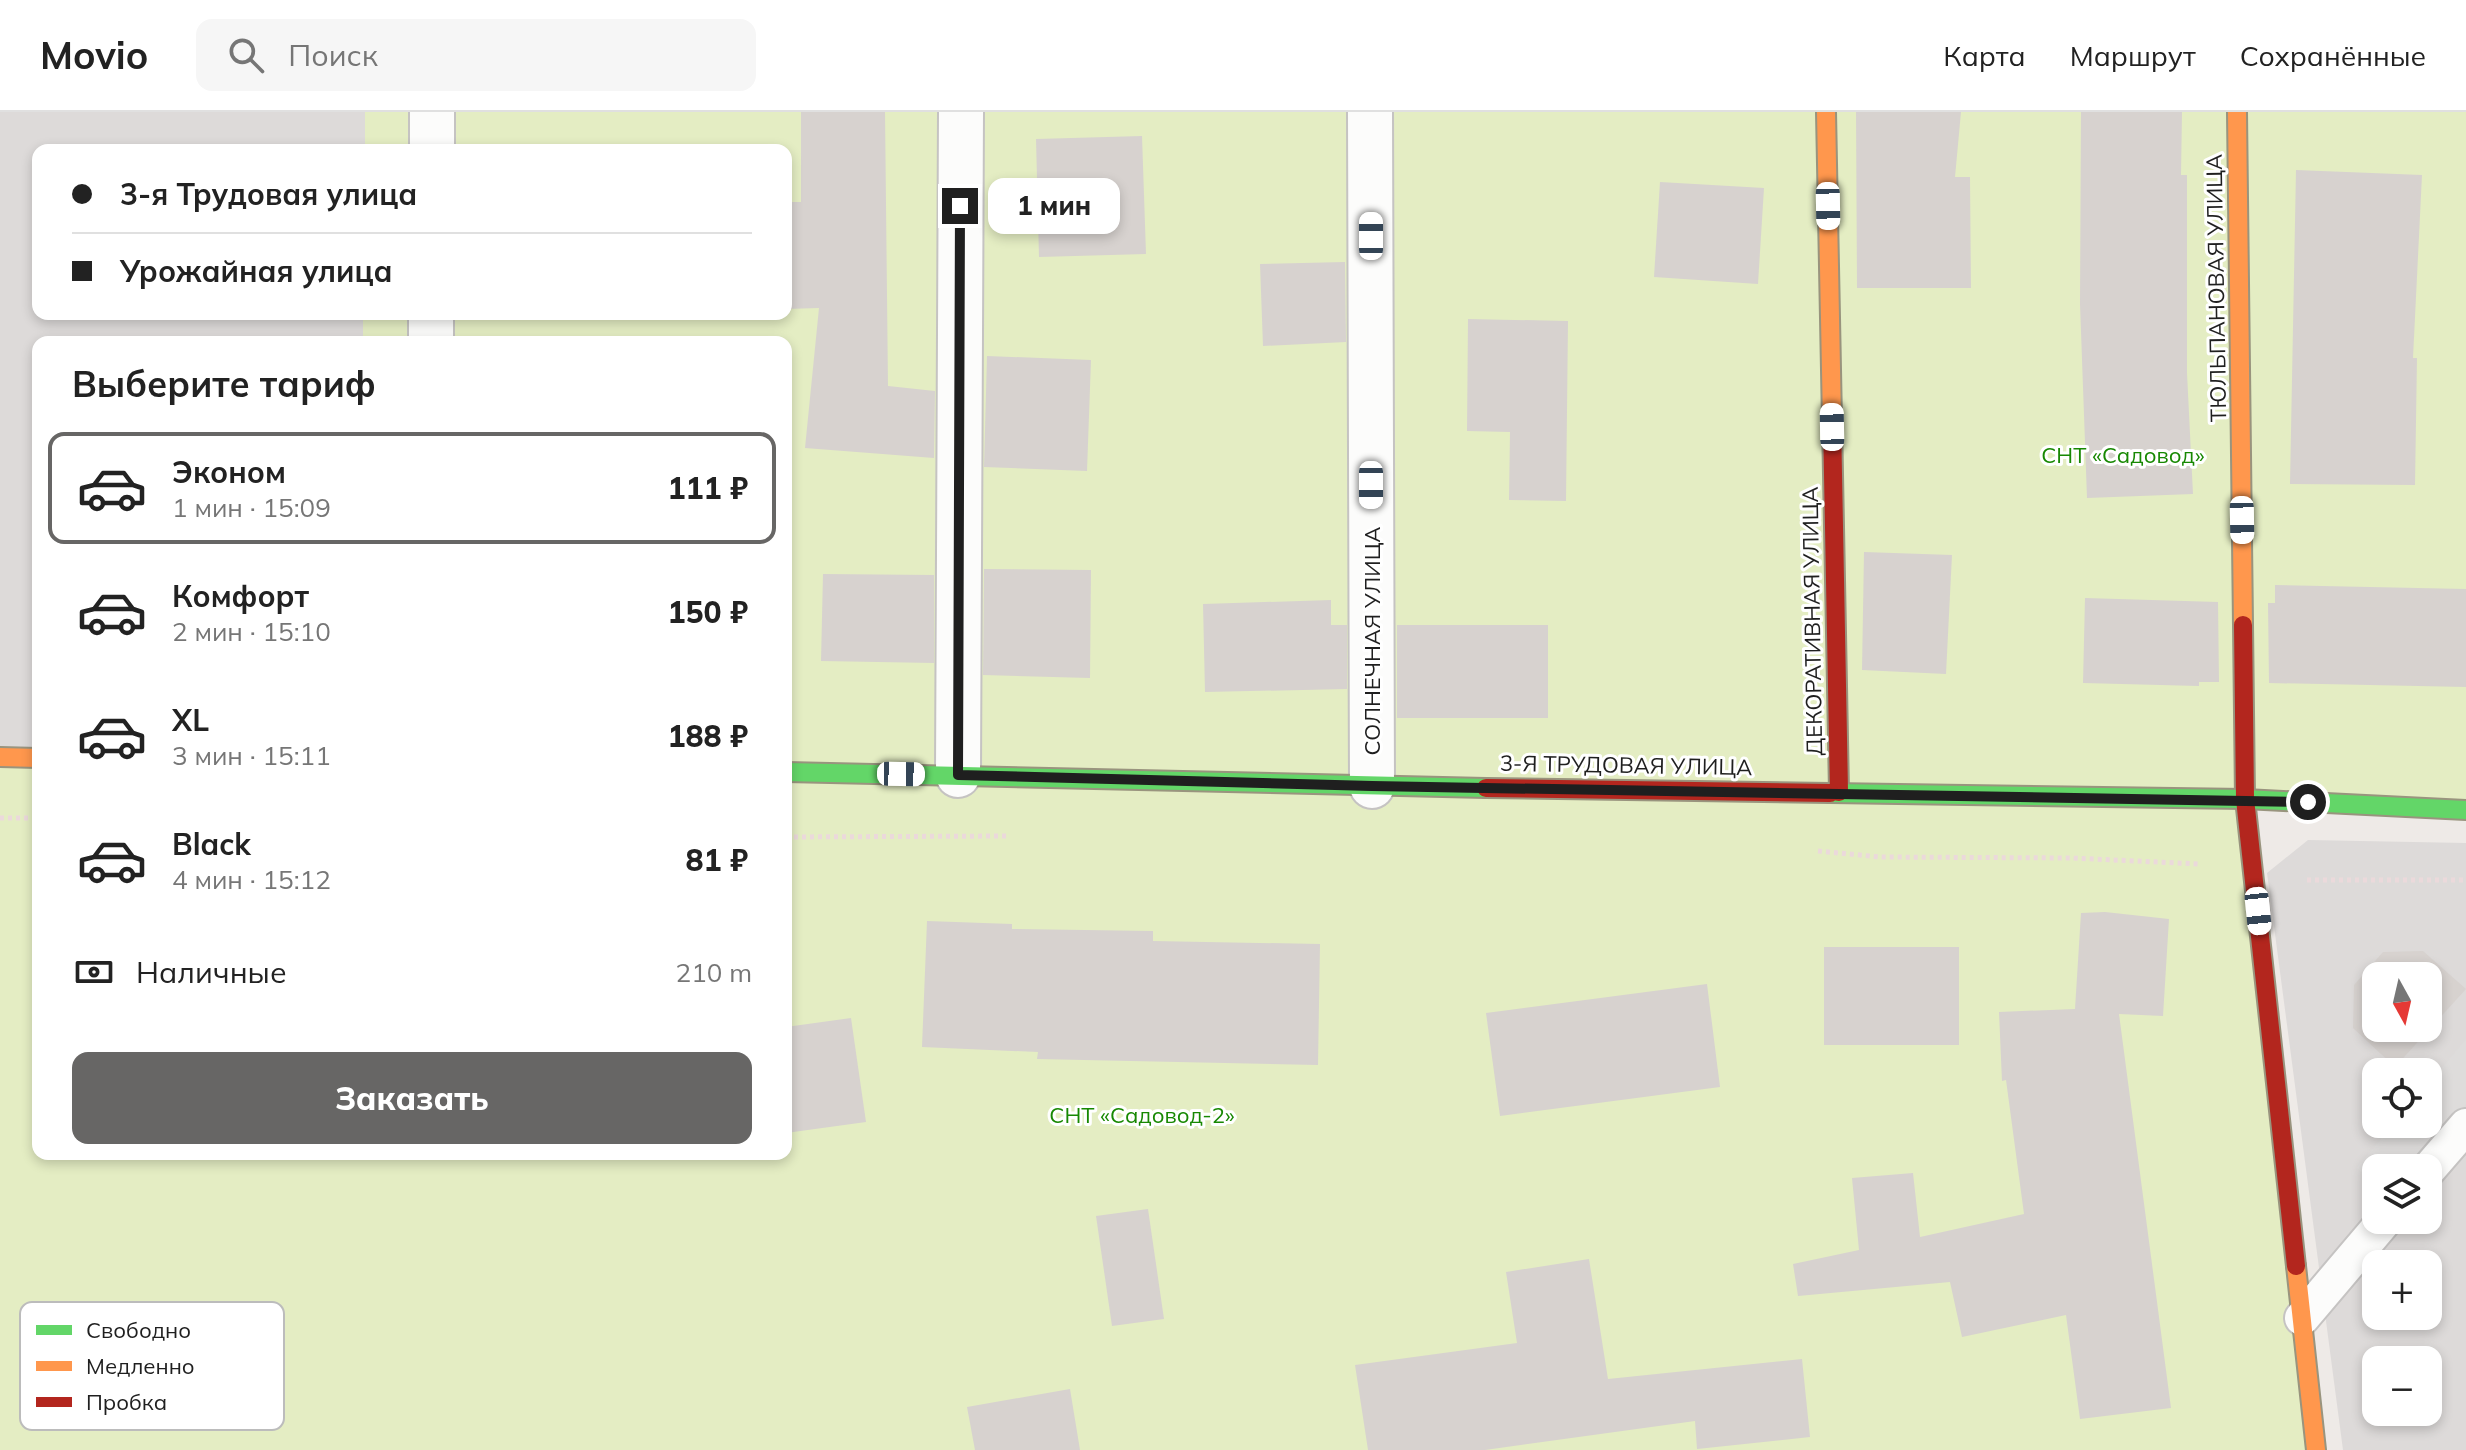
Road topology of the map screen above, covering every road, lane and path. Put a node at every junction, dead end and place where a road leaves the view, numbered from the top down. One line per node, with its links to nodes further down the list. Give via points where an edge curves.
1 (432, 112): 6 (street)
2 (961, 112): 10 (street)
3 (1370, 112): 11 (street, СОЛНЕЧНАЯ УЛИЦА)
4 (1826, 112): 12 (street, ДЕКОРАТИВНАЯ УЛИЦА)
5 (2237, 112): 13 (street, ТЮЛЬПАНОВАЯ УЛИЦА)
6 (432, 144)
7 (0, 757): 8 (street)
8 (32, 758)
9 (792, 772): 10 (street, 3-Я ТРУДОВАЯ УЛИЦА)
10 (958, 775): 11 (street, 3-Я ТРУДОВАЯ УЛИЦА)
11 (1372, 786): 12 (street, 3-Я ТРУДОВАЯ УЛИЦА)
12 (1839, 792): 13 (street, 3-Я ТРУДОВАЯ УЛИЦА)
13 (2245, 799): 14 (street, 3-Я ТРУДОВАЯ УЛИЦА); 17 (street, ТЮЛЬПАНОВАЯ УЛИЦА)
14 (2466, 810)
15 (0, 818): 16 (path)
16 (32, 818)
17 (2254, 880): 18 (path); 22 (street, ТЮЛЬПАНОВАЯ УЛИЦА)
18 (2466, 880)
19 (2466, 1126): 20 (lane)
20 (2442, 1154)
21 (2373, 1234): 22 (lane)
22 (2302, 1318): 23 (street, ТЮЛЬПАНОВАЯ УЛИЦА)
23 (2316, 1450)

